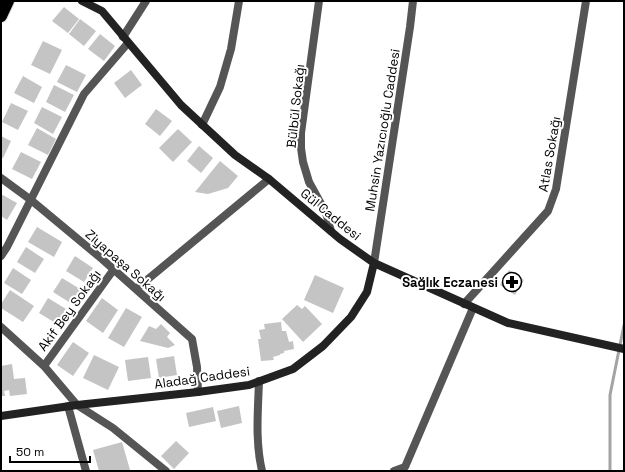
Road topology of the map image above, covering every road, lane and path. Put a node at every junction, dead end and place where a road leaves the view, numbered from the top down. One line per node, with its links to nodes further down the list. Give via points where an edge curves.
1 (8, 1): 8 (highway)
2 (82, 1): 9 (main road, Gül Caddesi, via 102,12)
3 (146, 1): 9 (street)
4 (239, 1): 10 (street, via 231,49 220,87)
5 (319, 1): 14 (street, Bülbül Sokağı, via 301,148 309,182 326,213)
6 (413, 1): 16 (street, Muhsin Yazıcıoğlu Caddesi)
7 (586, 1): 19 (street, Atlas Sokağı, via 556,189 548,211)
8 (1, 16)
9 (126, 40): 10 (main road, Gül Caddesi, via 181,105); 13 (street, via 84,94)
10 (202, 125): 12 (main road, Gül Caddesi, via 235,155)
11 (1, 178): 13 (street, Ziyapaşa Sokağı)
12 (269, 179): 14 (main road, Gül Caddesi); 18 (street)
13 (31, 200): 15 (street); 17 (street, Ziyapaşa Sokağı)
14 (331, 231): 16 (main road, Gül Caddesi)
15 (1, 256)
16 (374, 263): 19 (main road, Gül Caddesi); 24 (main road, Aladağ Caddesi, via 367,292 351,317 323,346 293,369)
17 (114, 269): 18 (street, Ziyapaşa Sokağı); 23 (street, Akif Bey Sokağı)
18 (136, 289): 25 (street, Ziyapaşa Sokağı, via 192,340)
19 (464, 304): 20 (main road, Gül Caddesi)
20 (473, 308): 22 (main road, Gül Caddesi, via 508,323); 32 (street, via 405,467)
21 (1, 327): 23 (street)
22 (624, 349)
23 (44, 366): 26 (street)
24 (259, 381): 25 (main road, Aladağ Caddesi, via 250,385); 31 (street, via 257,443)
25 (198, 392): 26 (main road, Aladağ Caddesi)
26 (77, 405): 27 (main road, Aladağ Caddesi); 30 (street, via 112,428)
27 (68, 406): 28 (main road, Aladağ Caddesi); 29 (street)
28 (1, 416)
29 (86, 471)
30 (166, 471)
31 (262, 471)
32 (394, 471)

